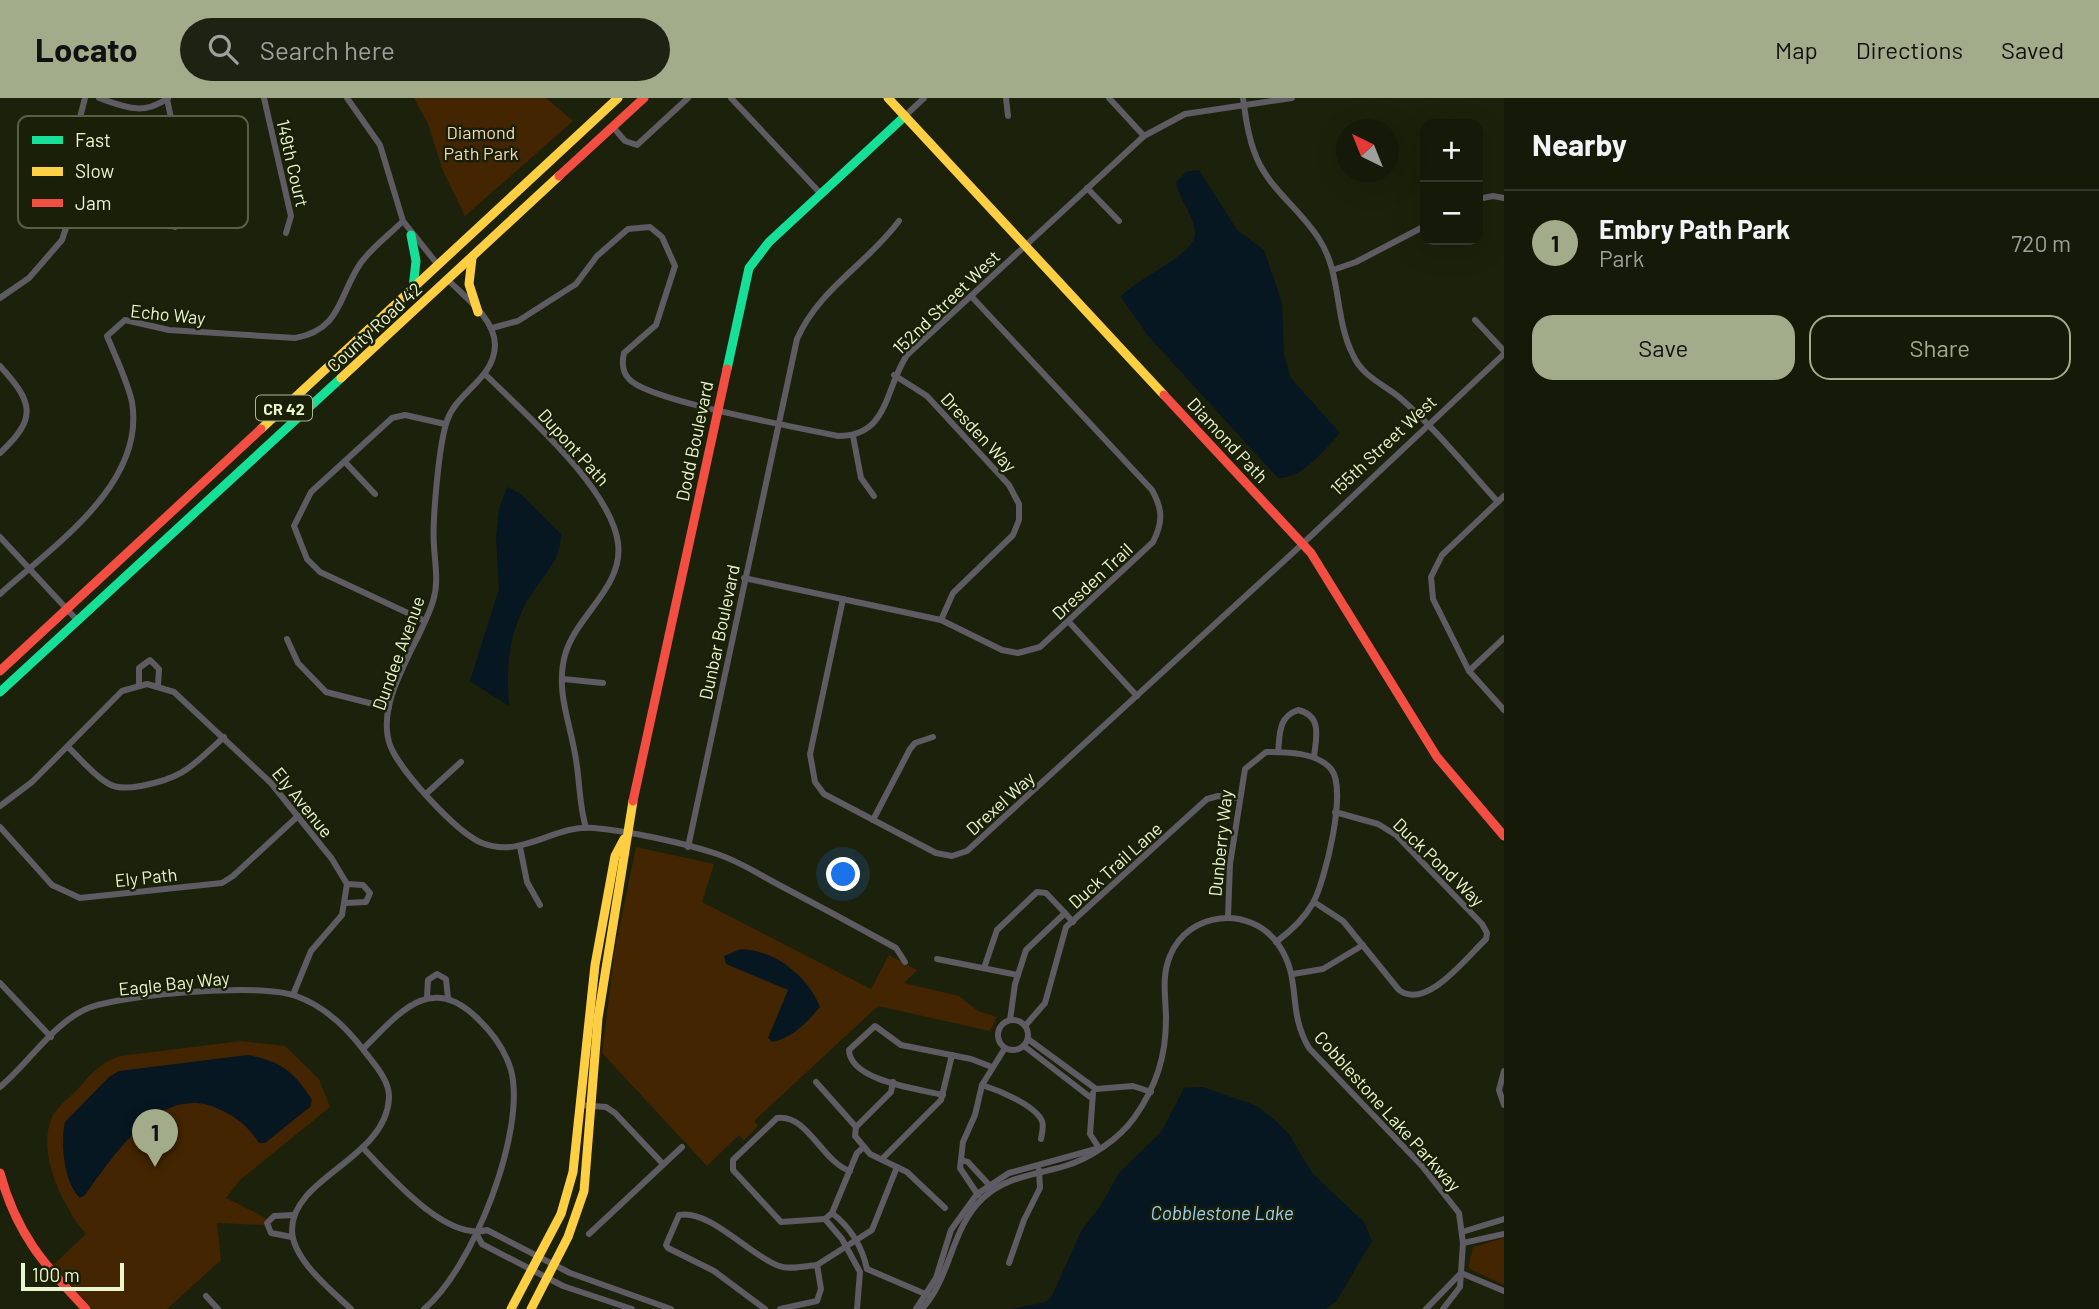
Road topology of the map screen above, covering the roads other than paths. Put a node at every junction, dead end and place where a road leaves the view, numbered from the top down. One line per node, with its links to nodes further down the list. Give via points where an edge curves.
1 (85, 98): 16 (street)
2 (99, 98): 14 (street, via 137,110)
3 (264, 98): 30 (street, 149th Court, via 291,216)
4 (347, 98): 25 (street, via 380,145)
5 (618, 98): 33 (main road, County Road 42 / CR 42)
6 (644, 98): 19 (main road, County Road 42 / CR 42)
7 (688, 98): 19 (street, via 637,145)
8 (731, 98): 22 (street)
9 (888, 98): 17 (main road, Diamond Path)
10 (924, 98): 17 (street)
11 (1006, 98): 18 (street)
12 (1109, 98): 20 (street)
13 (1292, 98): 15 (street, 152nd Street West)
14 (168, 99)
15 (1244, 101): 20 (street, 152nd Street West, via 1185,114); 36 (street, via 1259,164 1321,242)
16 (80, 116)
17 (905, 116): 22 (main road, Dodd Boulevard); 32 (main road, Diamond Path)
18 (1008, 116)
19 (613, 127): 34 (main road, County Road 42 / CR 42)
20 (1144, 136): 21 (street, 152nd Street West)
21 (1087, 188): 27 (street); 32 (street, 152nd Street West)
22 (821, 194): 49 (main road, Dodd Boulevard, via 763,248 749,268)
23 (1483, 198): 24 (street)
24 (1504, 198)
25 (403, 221): 31 (street); 63 (street, Echo Way, via 362,260 333,318 311,335 295,338 169,330 125,320 107,336 132,404 132,434 125,462 104,498)
26 (900, 221): 50 (street, Dunbar Boulevard, via 807,316 797,339)
27 (1119, 221)
28 (66, 228): 41 (street, via 62,240 29,278)
29 (1420, 229): 36 (street)
30 (286, 233)
31 (411, 235): 35 (street); 38 (main road, via 416,261)
32 (1026, 246): 40 (street, 152nd Street West); 61 (main road, Diamond Path)
33 (453, 251): 35 (main road, County Road 42 / CR 42); 37 (main road)
34 (472, 258): 37 (main road, County Road 42 / CR 42); 42 (main road, via 469,284)
35 (438, 265): 38 (main road, County Road 42 / CR 42); 39 (main road)
36 (1333, 270): 52 (street, via 1344,335 1354,358)
37 (448, 280): 39 (main road, County Road 42 / CR 42); 42 (street)
38 (413, 288): 67 (main road, County Road 42 / CR 42)
39 (430, 296): 68 (main road, County Road 42 / CR 42)
40 (971, 296): 48 (street, 152nd Street West, via 907,355); 71 (street, Dresden Trail, via 1152,490 1160,505 1161,526 1153,542)
41 (0, 298)
42 (478, 312): 44 (street)
43 (1475, 320): 45 (street)
44 (492, 328): 47 (street, Dundee Avenue, via 495,346); 49 (street, via 519,321 576,284 597,256 628,229 650,227 665,242 675,261 674,272 656,325 624,353 625,373 657,395)
45 (1504, 353): 52 (street, 155th Street West)
46 (0, 366): 54 (street, via 20,388 28,411 19,436)
47 (485, 374): 51 (street, Dundee Avenue, via 455,404); 76 (street, Dupont Path, via 596,491 615,530 617,562 607,587 571,639)
48 (894, 375): 53 (street, 152nd Street West, via 879,419); 69 (street, Dresden Way, via 927,396 1010,485 1019,504 1013,535 953,593)
49 (717, 409): 50 (street); 98 (main road, Dodd Boulevard)
50 (778, 423): 53 (street); 64 (street, Dunbar Boulevard)
51 (445, 425): 55 (street, via 405,415 392,418); 70 (street, Dundee Avenue, via 434,533 436,586)
52 (1427, 426): 59 (street); 61 (street, 155th Street West)
53 (853, 436): 57 (street, via 861,478)
54 (0, 453)
55 (345, 462): 56 (street); 70 (street, via 311,492 296,517 300,546 320,572)
56 (375, 494)
57 (874, 496)
58 (1504, 496): 59 (street)
59 (1498, 502): 75 (street, via 1442,555 1431,577 1433,599)
60 (0, 537): 63 (street)
61 (1303, 543): 62 (street, 155th Street West); 99 (main road, Diamond Path, via 1335,586 1430,746)
62 (1285, 559): 81 (street, Drexel Way)
63 (29, 568): 65 (street, Echo Way); 67 (street)
64 (744, 578): 66 (street, Dresden Trail); 101 (street, Dunbar Boulevard)
65 (0, 594)
66 (843, 599): 69 (street, Dresden Trail); 95 (street, Drexel Way, via 810,768 824,794)
67 (66, 608): 68 (street); 74 (main road, County Road 42 / CR 42)
68 (77, 620): 80 (main road, County Road 42 / CR 42)
69 (941, 620): 71 (street, Dresden Trail, via 1002,650 1018,653 1040,647)
70 (425, 621): 82 (street, Dundee Avenue)
71 (1069, 622): 81 (street)
72 (1504, 638): 75 (street)
73 (288, 639): 82 (street, via 298,663 326,692)
74 (0, 671)
75 (1469, 671): 83 (street)
76 (563, 679): 77 (street); 97 (street, Dupont Path, via 563,706)
77 (603, 683)
78 (139, 685): 79 (street); 79 (street, via 139,668 150,660 158,665); 86 (street, via 126,689)
79 (158, 685): 84 (street, Ely Avenue, via 178,695)
80 (0, 692)
81 (1137, 696): 95 (street, Drexel Way, via 967,852 952,856 936,853)
82 (389, 708): 90 (street, Dundee Avenue, via 387,732 394,754)
83 (1504, 710)
84 (224, 737): 86 (street, via 178,776 133,787 105,782); 94 (street, Ely Avenue)
85 (933, 737): 95 (street, via 910,749)
86 (68, 747): 92 (street)
87 (1278, 752): 88 (street); 88 (street, via 1281,723 1298,710 1316,722); 91 (street, Dunberry Way, via 1266,752 1251,762 1242,776)
88 (1314, 757): 93 (street, via 1337,779)
89 (461, 762): 90 (street)
90 (428, 793): 100 (street, Dundee Avenue, via 471,837 494,846)
91 (1238, 798): 107 (street, Dunberry Way); 108 (street, Duck Trail Lane, via 1207,799)
92 (0, 806)
93 (1335, 812): 103 (street, via 1326,867); 110 (street, Duck Pond Way, via 1378,824 1396,835 1487,933 1432,990 1420,996 1399,990)
94 (298, 816): 96 (street, Ely Path, via 222,883 79,898 52,885); 102 (street, Ely Avenue)
95 (873, 820)
96 (0, 827)
97 (586, 828): 98 (street, Dundee Avenue); 100 (street, Dundee Avenue)
98 (626, 834): 101 (street, Dundee Avenue); 137 (main road, via 615,856 595,965); 139 (main road, via 598,1018)
99 (1504, 836)
100 (520, 847): 105 (street, via 527,882)
101 (688, 847): 112 (street, Dundee Avenue, via 731,859 896,948)
102 (346, 884): 104 (street); 104 (street, via 363,885 370,893 366,902)
103 (1314, 902): 109 (street, via 1297,925); 110 (street, Duck Pond Way, via 1343,920)
104 (346, 903): 117 (street, via 335,926 311,951)
105 (540, 905)
106 (1065, 914): 108 (street); 113 (street, via 1041,891 1032,896 997,930); 115 (street, via 1026,950)
107 (1228, 917): 109 (street, Cobblestone Lake Parkway, via 1252,922); 134 (street, via 1196,928 1170,957 1164,984 1162,1065)
108 (1073, 922): 121 (street, Duck Trail Lane, via 1060,941 1045,1003)
109 (1276, 942): 114 (street, Cobblestone Lake Parkway)
110 (1363, 945): 114 (street, via 1323,969)
111 (937, 959): 113 (street)
112 (905, 962)
113 (985, 968): 115 (street)
114 (1293, 974): 160 (street, Cobblestone Lake Parkway, via 1298,1029 1309,1048 1422,1166 1459,1213)
115 (1018, 975): 120 (street)
116 (0, 983): 122 (street)
117 (293, 995): 122 (street, Eagle Bay Way, via 224,990 134,999 79,1013); 125 (street, Eagle Bay Way, via 324,1010)
118 (427, 998): 119 (street); 119 (street, via 428,980 437,974 446,979); 125 (street, via 401,1012)
119 (448, 998): 161 (street, via 466,1007 492,1035 505,1054 512,1081 511,1119 498,1183)
120 (1010, 1020): 121 (street); 124 (street, via 998,1031 999,1042)
121 (1026, 1026): 123 (street)
122 (51, 1037): 132 (street, Eagle Bay Way)
123 (1026, 1042): 124 (street, via 1017,1050); 133 (street); 136 (street)
124 (1006, 1048): 127 (street)
125 (363, 1049): 144 (street, Eagle Bay Way, via 384,1077 390,1094 382,1124)
126 (952, 1055): 127 (street); 130 (street, via 901,1045 872,1027 849,1054 869,1076); 135 (street)
127 (992, 1068): 131 (street)
128 (1504, 1071): 138 (street, via 1499,1090)
129 (816, 1082): 140 (street)
130 (893, 1082): 135 (street); 140 (street, via 891,1092)
131 (982, 1085): 141 (street, via 1008,1094 1037,1116 1043,1125); 147 (street, via 963,1142)
132 (0, 1087)
133 (1096, 1089): 134 (street, via 1133,1086); 136 (street)
134 (1151, 1092): 145 (street, via 1132,1121)
135 (943, 1096): 146 (street)
136 (1090, 1097): 145 (street, via 1090,1133)
137 (580, 1105): 139 (street); 170 (main road, via 573,1171 561,1214)
138 (1504, 1105)
139 (591, 1106): 148 (street, via 606,1107 619,1116); 172 (main road, via 584,1191)
140 (856, 1127): 143 (street, via 855,1136)
141 (1041, 1139)
142 (682, 1147): 148 (street)
143 (864, 1147): 146 (street); 151 (street)
144 (363, 1148): 157 (street, Eagle Bay Way, via 313,1190); 161 (street, via 419,1205)
145 (1099, 1148): 150 (street)
146 (883, 1158): 149 (street)
147 (962, 1160): 153 (street); 154 (street, via 960,1168)
148 (663, 1164): 162 (street)
149 (897, 1167): 155 (street); 166 (street, via 872,1230)
150 (1039, 1168): 153 (street, via 1009,1173); 171 (street, via 1040,1188)
151 (850, 1171): 156 (street); 158 (street, via 838,1167 796,1121 785,1116 777,1118 733,1160 733,1170 781,1222)
152 (0, 1173): 181 (main road, via 11,1216 24,1241)
153 (991, 1187): 154 (street)
154 (979, 1196): 165 (street); 167 (street)
155 (945, 1208)
156 (832, 1213): 158 (street); 166 (street)
157 (294, 1215): 164 (street); 164 (street, via 274,1216 267,1223 271,1233)
158 (825, 1219): 169 (street)
159 (1504, 1219): 160 (street)
160 (1462, 1232): 168 (street, Cobblestone Lake Parkway)
161 (476, 1233): 170 (street, via 487,1230); 174 (street, via 482,1244); 184 (street, via 449,1281)
162 (589, 1234)
163 (1504, 1234): 168 (street)
164 (292, 1237): 183 (street, via 304,1259)
165 (948, 1237): 167 (street); 180 (street)
166 (855, 1240): 169 (street); 175 (street)
167 (956, 1240): 180 (street, via 948,1268)
168 (1463, 1244): 176 (street, Cobblestone Lake Parkway)
169 (846, 1247): 173 (street); 175 (street)
170 (540, 1256): 172 (street); 174 (main road)
171 (1009, 1263)
172 (555, 1265): 177 (main road); 188 (street)
173 (817, 1265): 189 (street, via 779,1266 720,1228 679,1216 668,1237 668,1248 721,1276); 190 (street, via 821,1289 817,1301)
174 (533, 1270): 177 (street); 185 (main road)
175 (864, 1270): 180 (street); 191 (street)
176 (1461, 1273): 178 (street); 194 (street); 195 (street, via 1460,1287)
177 (549, 1278): 186 (main road); 187 (street)
178 (1504, 1291)
179 (206, 1296): 182 (street)
180 (929, 1296): 192 (street); 193 (street)
181 (86, 1309)
182 (218, 1309)
183 (351, 1309)
184 (424, 1309)
185 (511, 1309)
186 (531, 1309)
187 (632, 1309)
188 (671, 1309)
189 (765, 1309)
190 (780, 1309)
191 (857, 1309)
192 (916, 1309)
193 (922, 1309)
194 (1426, 1309)
195 (1443, 1309)

